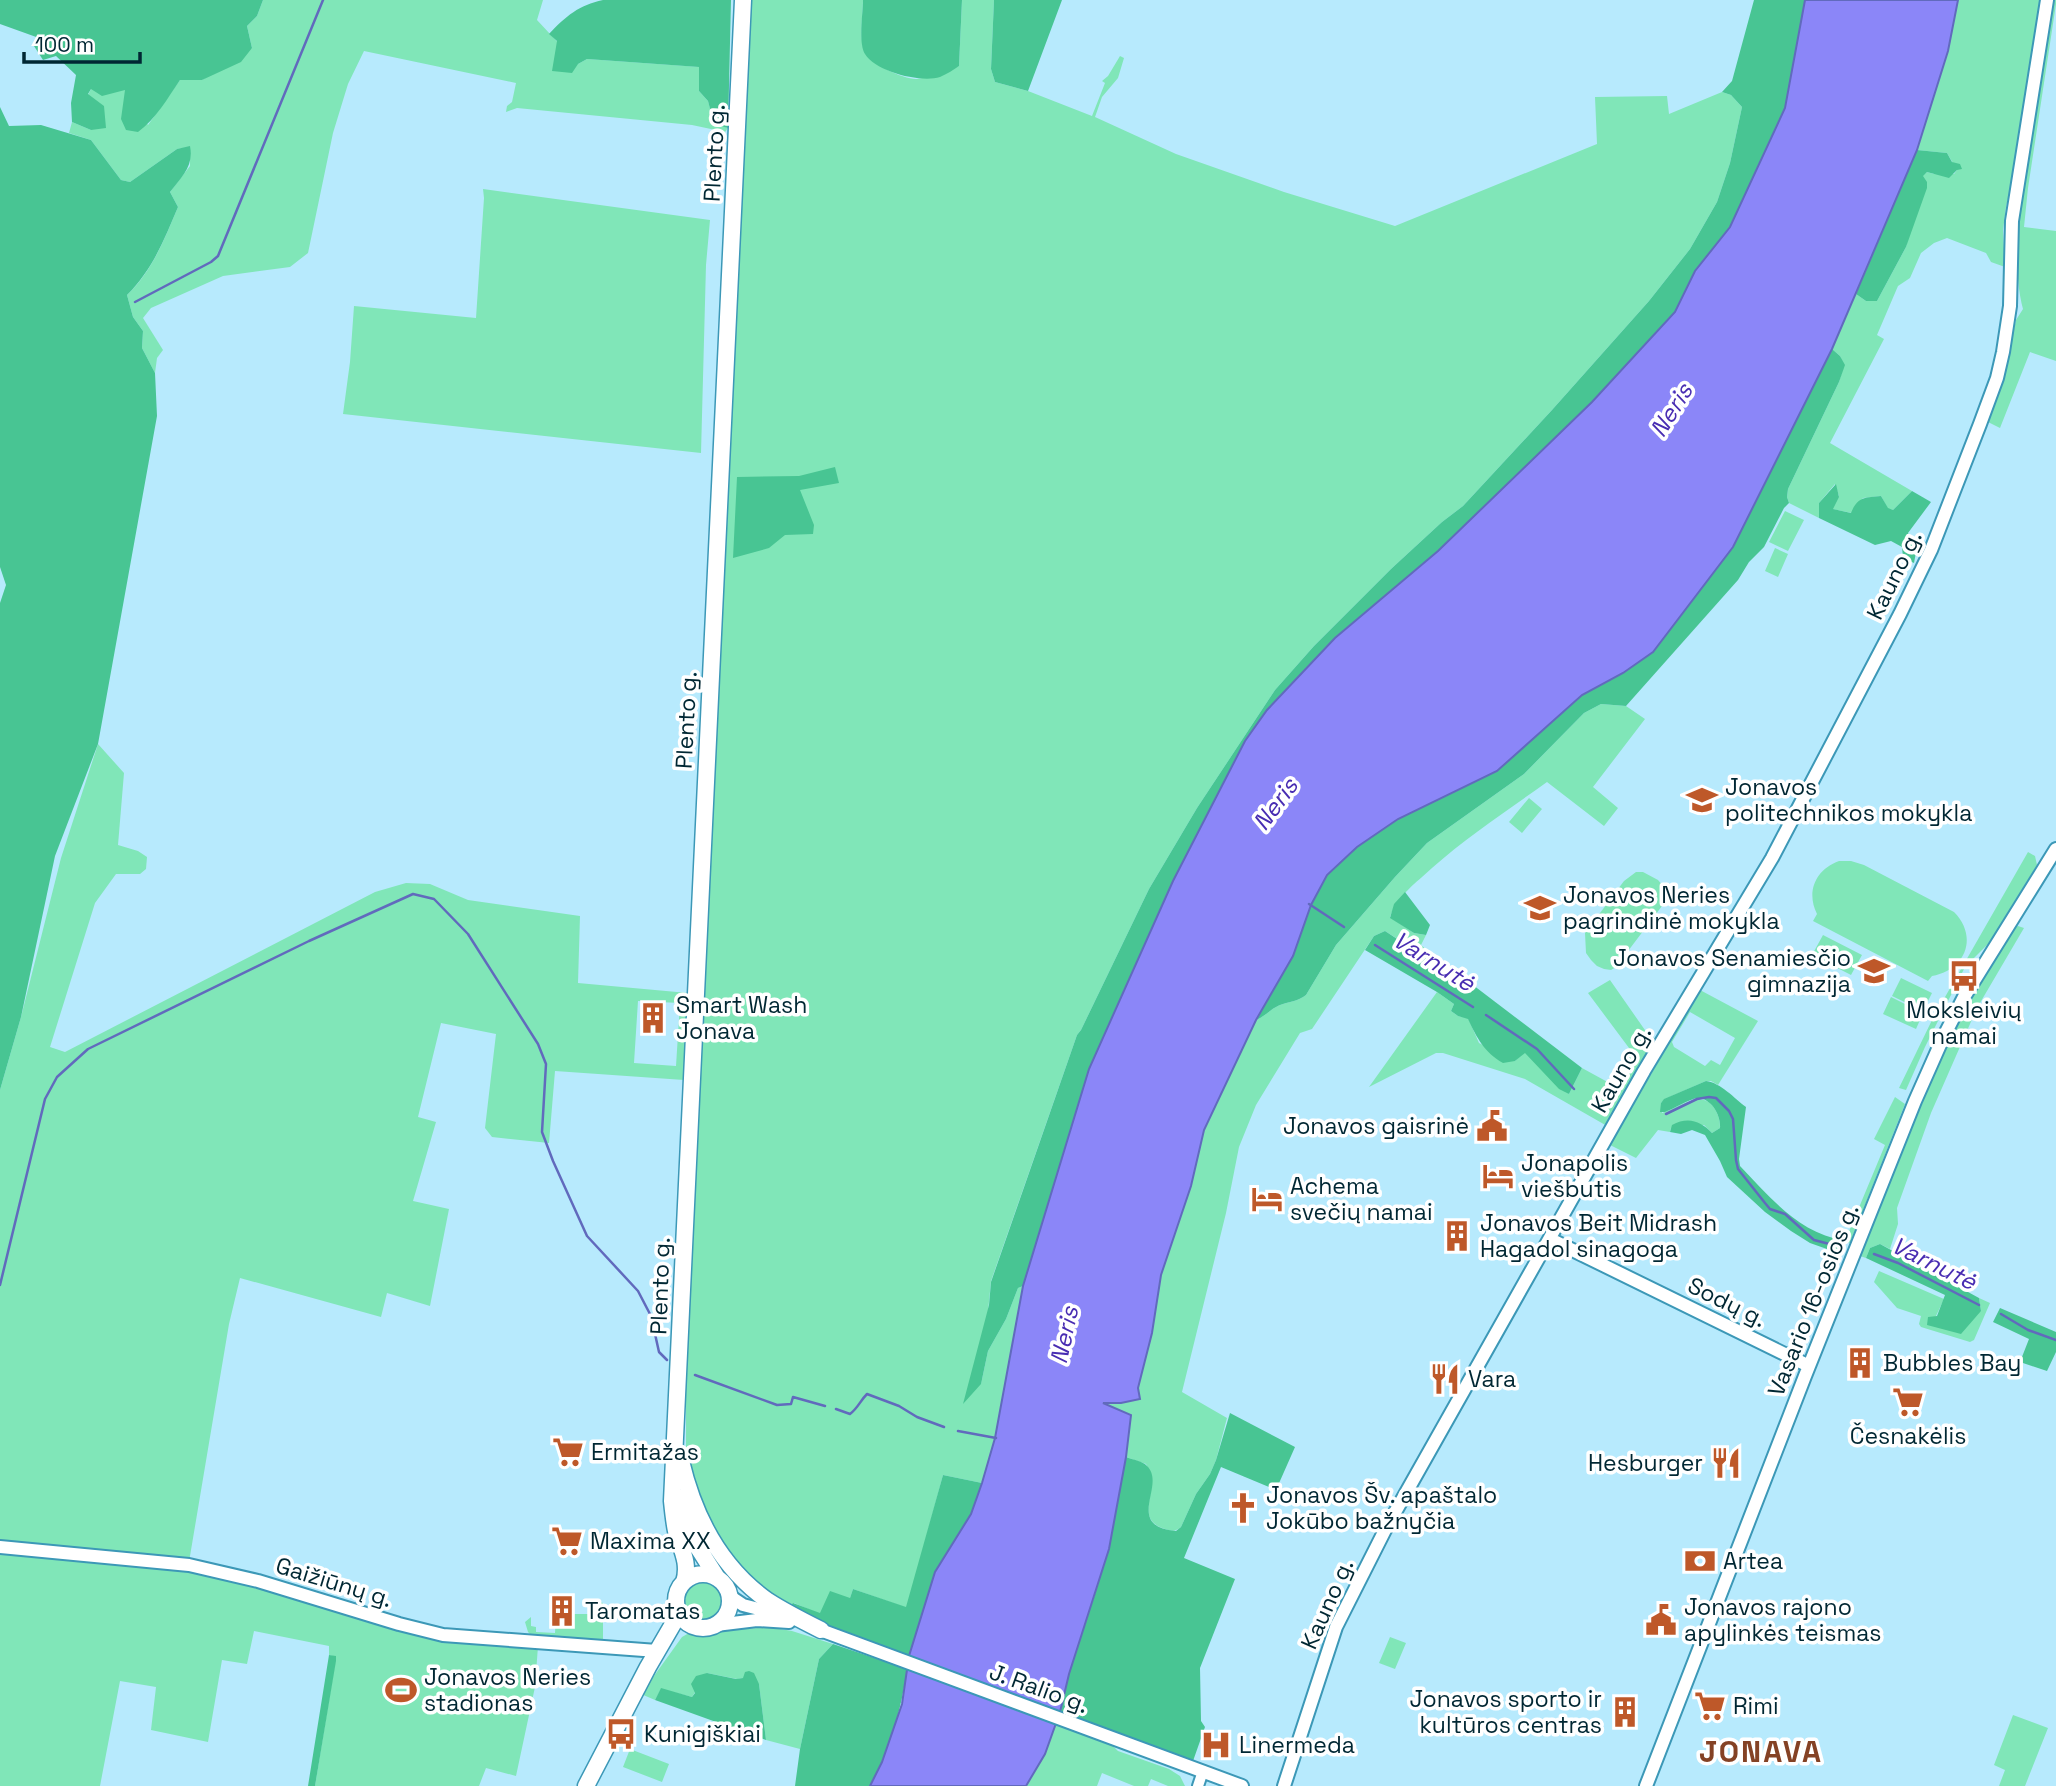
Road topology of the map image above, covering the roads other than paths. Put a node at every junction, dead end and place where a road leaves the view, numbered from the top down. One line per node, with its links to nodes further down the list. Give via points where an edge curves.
1 (743, 0): 6 (highway, Plento g.)
2 (2047, 0): 4 (main road, Kauno g., via 2012,221 2008,329 1997,378 1931,550 1765,870)
3 (2056, 849): 5 (main road, Vasario 16-osios g., via 1943,1038)
4 (1550, 1239): 5 (main road, Sodų g.); 23 (main road, Kauno g., via 1399,1502 1336,1627)
5 (1809, 1366): 24 (main road, Vasario 16-osios g.)
6 (676, 1441): 7 (highway, Plento g.); 16 (highway, via 696,1510 730,1566 771,1603)
7 (675, 1473): 9 (highway, via 689,1530); 10 (highway, via 672,1501 687,1569)
8 (0, 1547): 17 (main road, Gaižiūnų g., via 189,1565 443,1635)
9 (716, 1576): 10 (highway, via 699,1574); 11 (highway)
10 (684, 1582): 12 (highway, via 677,1592)
11 (730, 1597): 13 (main road); 14 (highway, via 728,1613)
12 (677, 1608): 15 (highway); 17 (highway)
13 (800, 1623): 14 (main road, via 757,1620); 16 (main road, J. Ralio g.)
14 (716, 1625): 15 (highway)
15 (692, 1626): 18 (highway, via 678,1636)
16 (821, 1630): 19 (main road, J. Ralio g.)
17 (657, 1651): 18 (highway)
18 (631, 1699): 20 (highway)
19 (1203, 1771): 21 (street); 22 (main road, J. Ralio g.)
20 (586, 1786)
21 (1198, 1786)
22 (1242, 1786)
23 (1284, 1786)
24 (1646, 1786)

